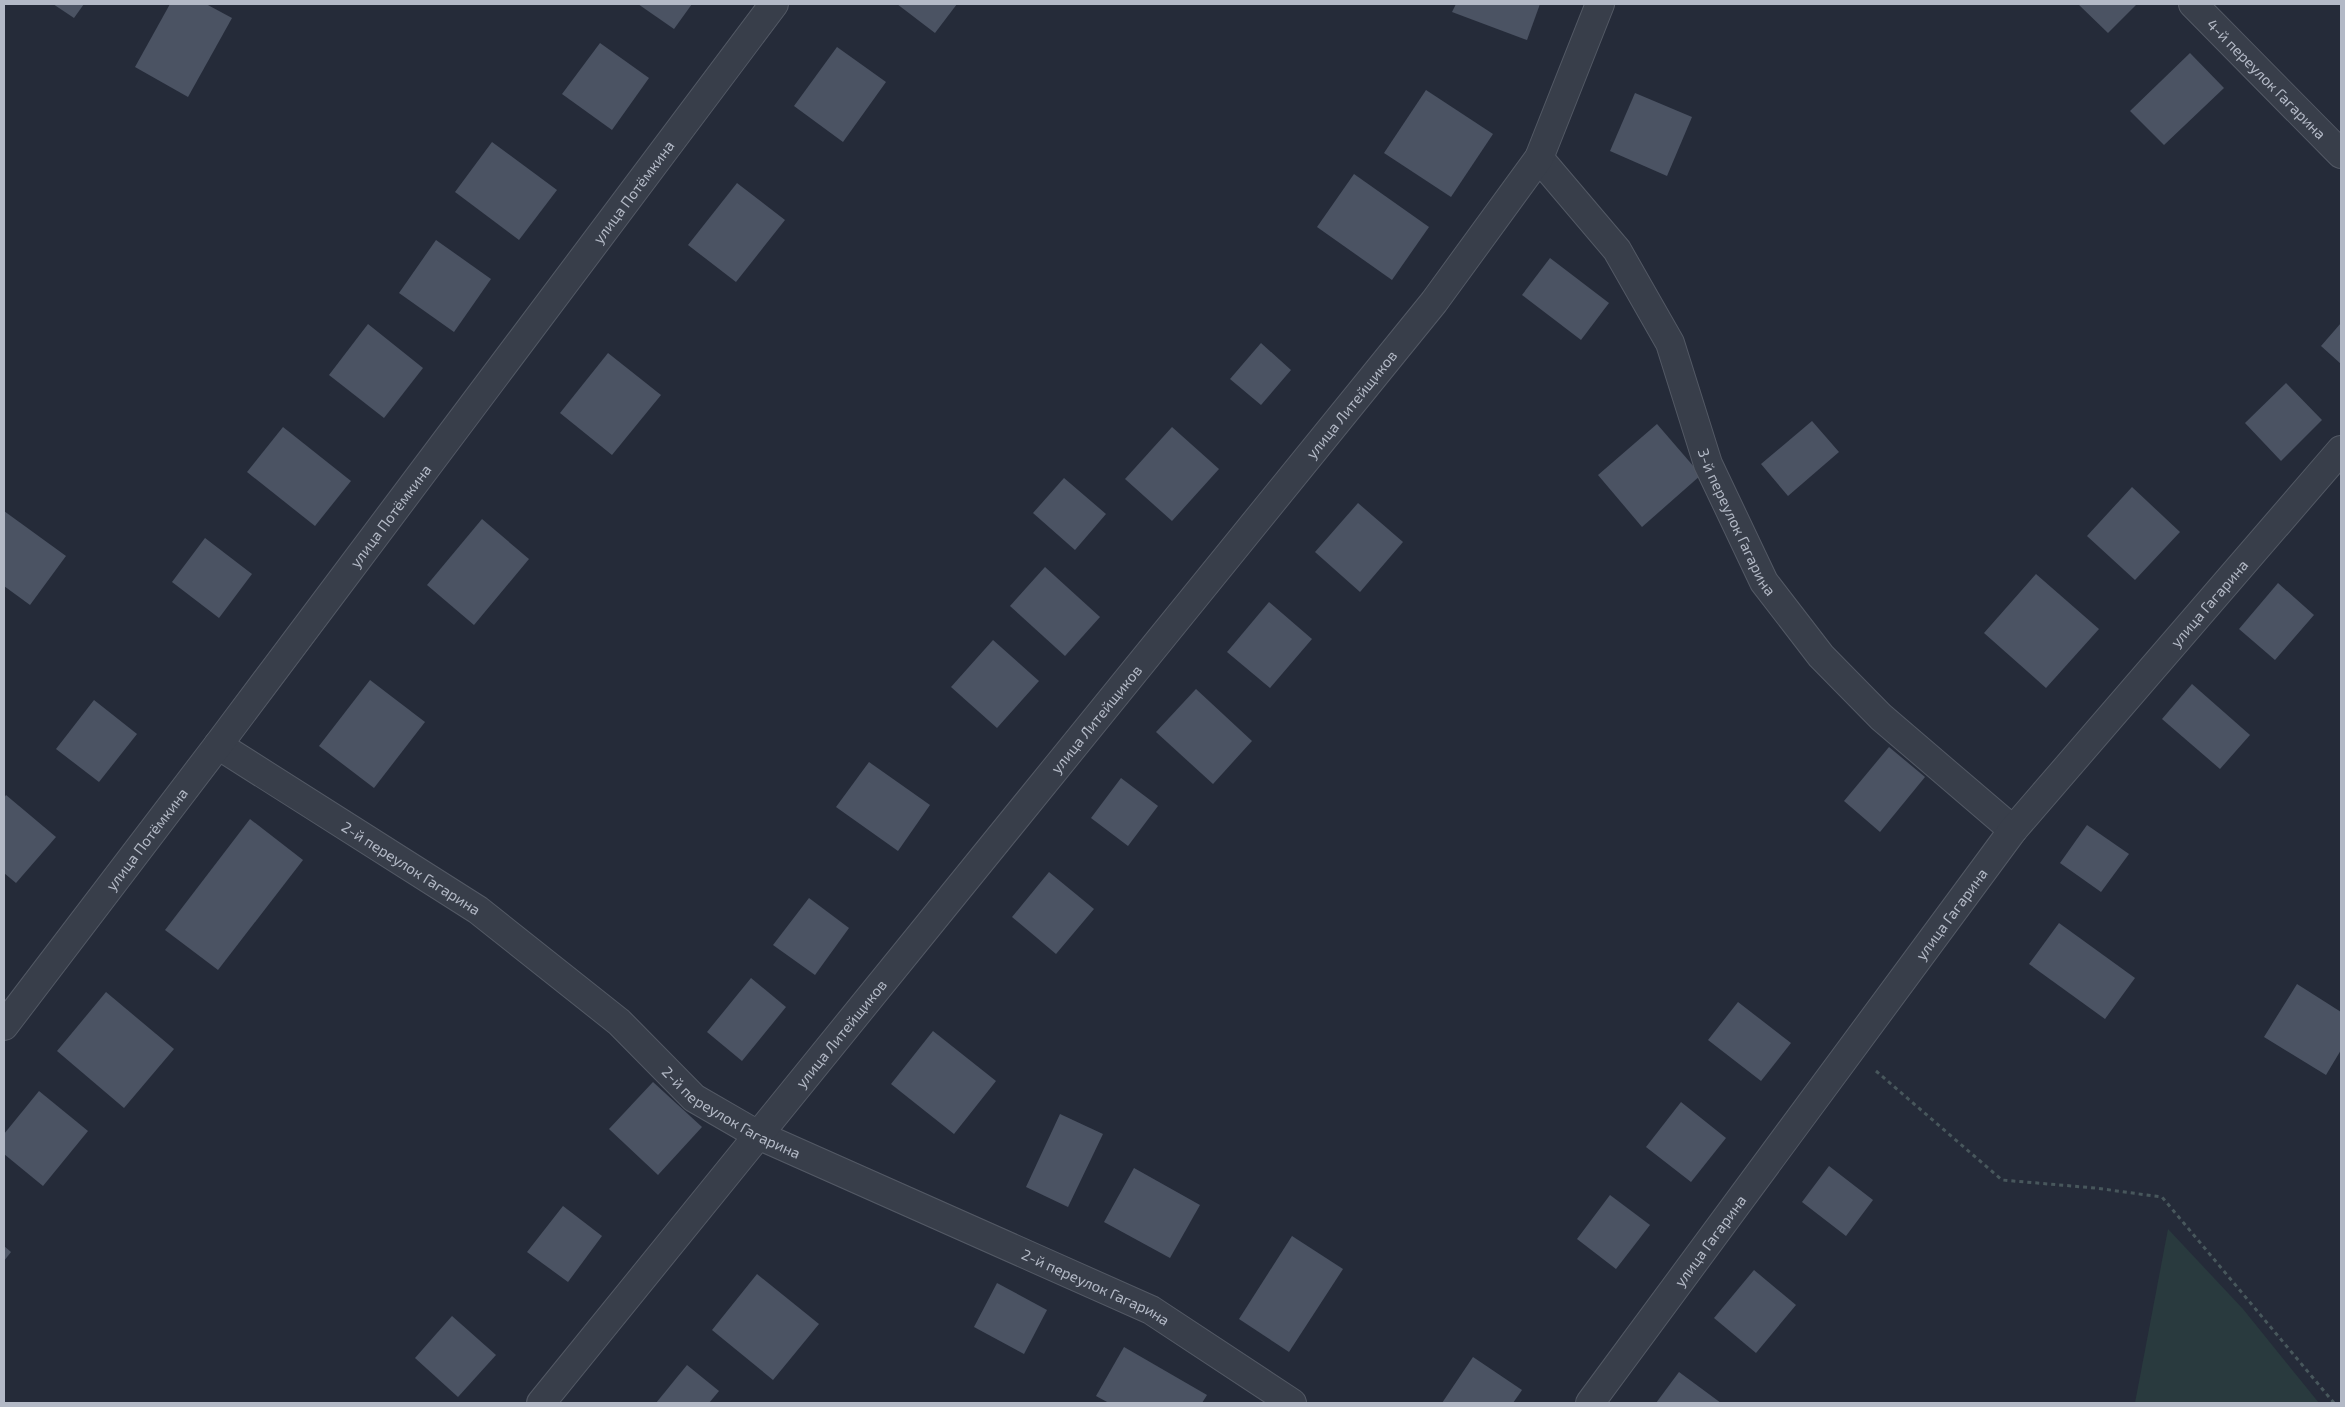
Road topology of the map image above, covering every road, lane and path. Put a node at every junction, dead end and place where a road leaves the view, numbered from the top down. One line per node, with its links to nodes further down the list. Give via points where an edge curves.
1 (774, 4): 7 (street, улица Потёмкина)
2 (1600, 4): 5 (street, улица Литейщиков)
3 (2193, 4): 4 (street, 4-й переулок Гагарина)
4 (2341, 154)
5 (1539, 158): 8 (street, 3-й переулок Гагарина, via 1617,250 1670,342 1708,464 1764,582 1821,656 1880,717); 11 (street, улица Литейщиков, via 1434,302)
6 (2341, 450): 8 (street, улица Гагарина)
7 (218, 745): 9 (street, улица Потёмкина); 11 (street, 2-й переулок Гагарина, via 478,910 619,1022 694,1098)
8 (2013, 830): 10 (street, улица Гагарина)
9 (4, 1026)
10 (1851, 1050): 14 (street, улица Гагарина); 15 (path, via 2002,1180 2162,1197)
11 (758, 1135): 12 (street, улица Литейщиков); 13 (street, 2-й переулок Гагарина, via 1151,1310)
12 (541, 1403)
13 (1292, 1403)
14 (1590, 1403)
15 (2334, 1403)

